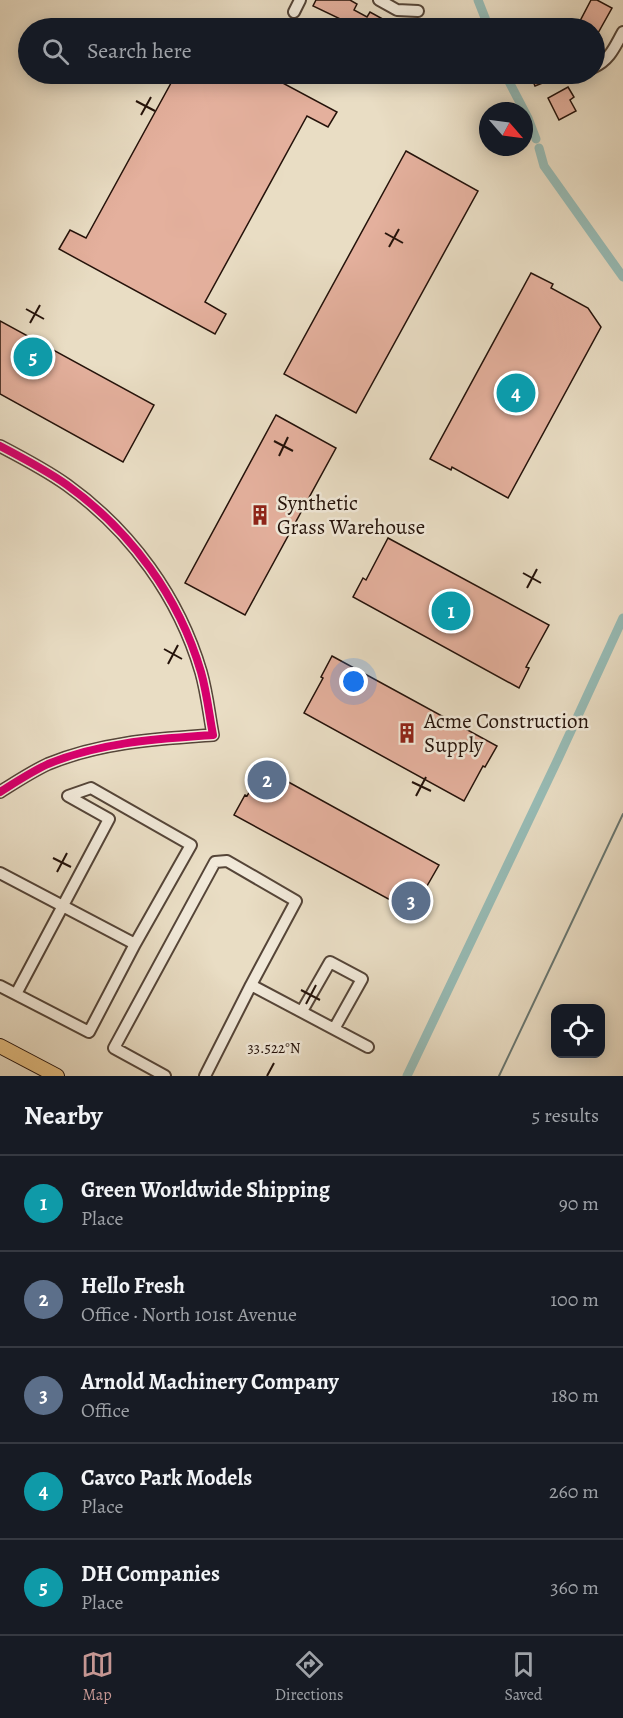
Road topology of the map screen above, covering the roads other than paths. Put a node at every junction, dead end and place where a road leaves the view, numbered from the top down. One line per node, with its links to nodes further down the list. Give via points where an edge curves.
1 (300, 0): 4 (street)
2 (379, 0): 3 (street, via 397,10)
3 (418, 11)
4 (294, 12)
5 (623, 32): 6 (street)
6 (605, 60)
7 (0, 446): 8 (street, via 91,504 154,573 193,648 213,735 146,740 84,752 47,765)
8 (0, 792)
9 (118, 804): 10 (street); 10 (street, via 91,788 68,796); 13 (street, via 191,845)
10 (109, 819): 12 (street)
11 (0, 873): 12 (street)
12 (63, 906): 13 (street); 16 (street)
13 (135, 944): 16 (street, via 89,1032)
14 (251, 985): 17 (street); 22 (street, via 296,901 227,861 215,862 114,1048); 23 (street)
15 (0, 986): 16 (street)
16 (16, 994)
17 (302, 1011): 18 (street); 18 (street, via 330,962 362,979)
18 (334, 1029): 20 (street)
19 (0, 1046): 21 (main road)
20 (368, 1047)
21 (57, 1076)
22 (165, 1076)
23 (205, 1076)

